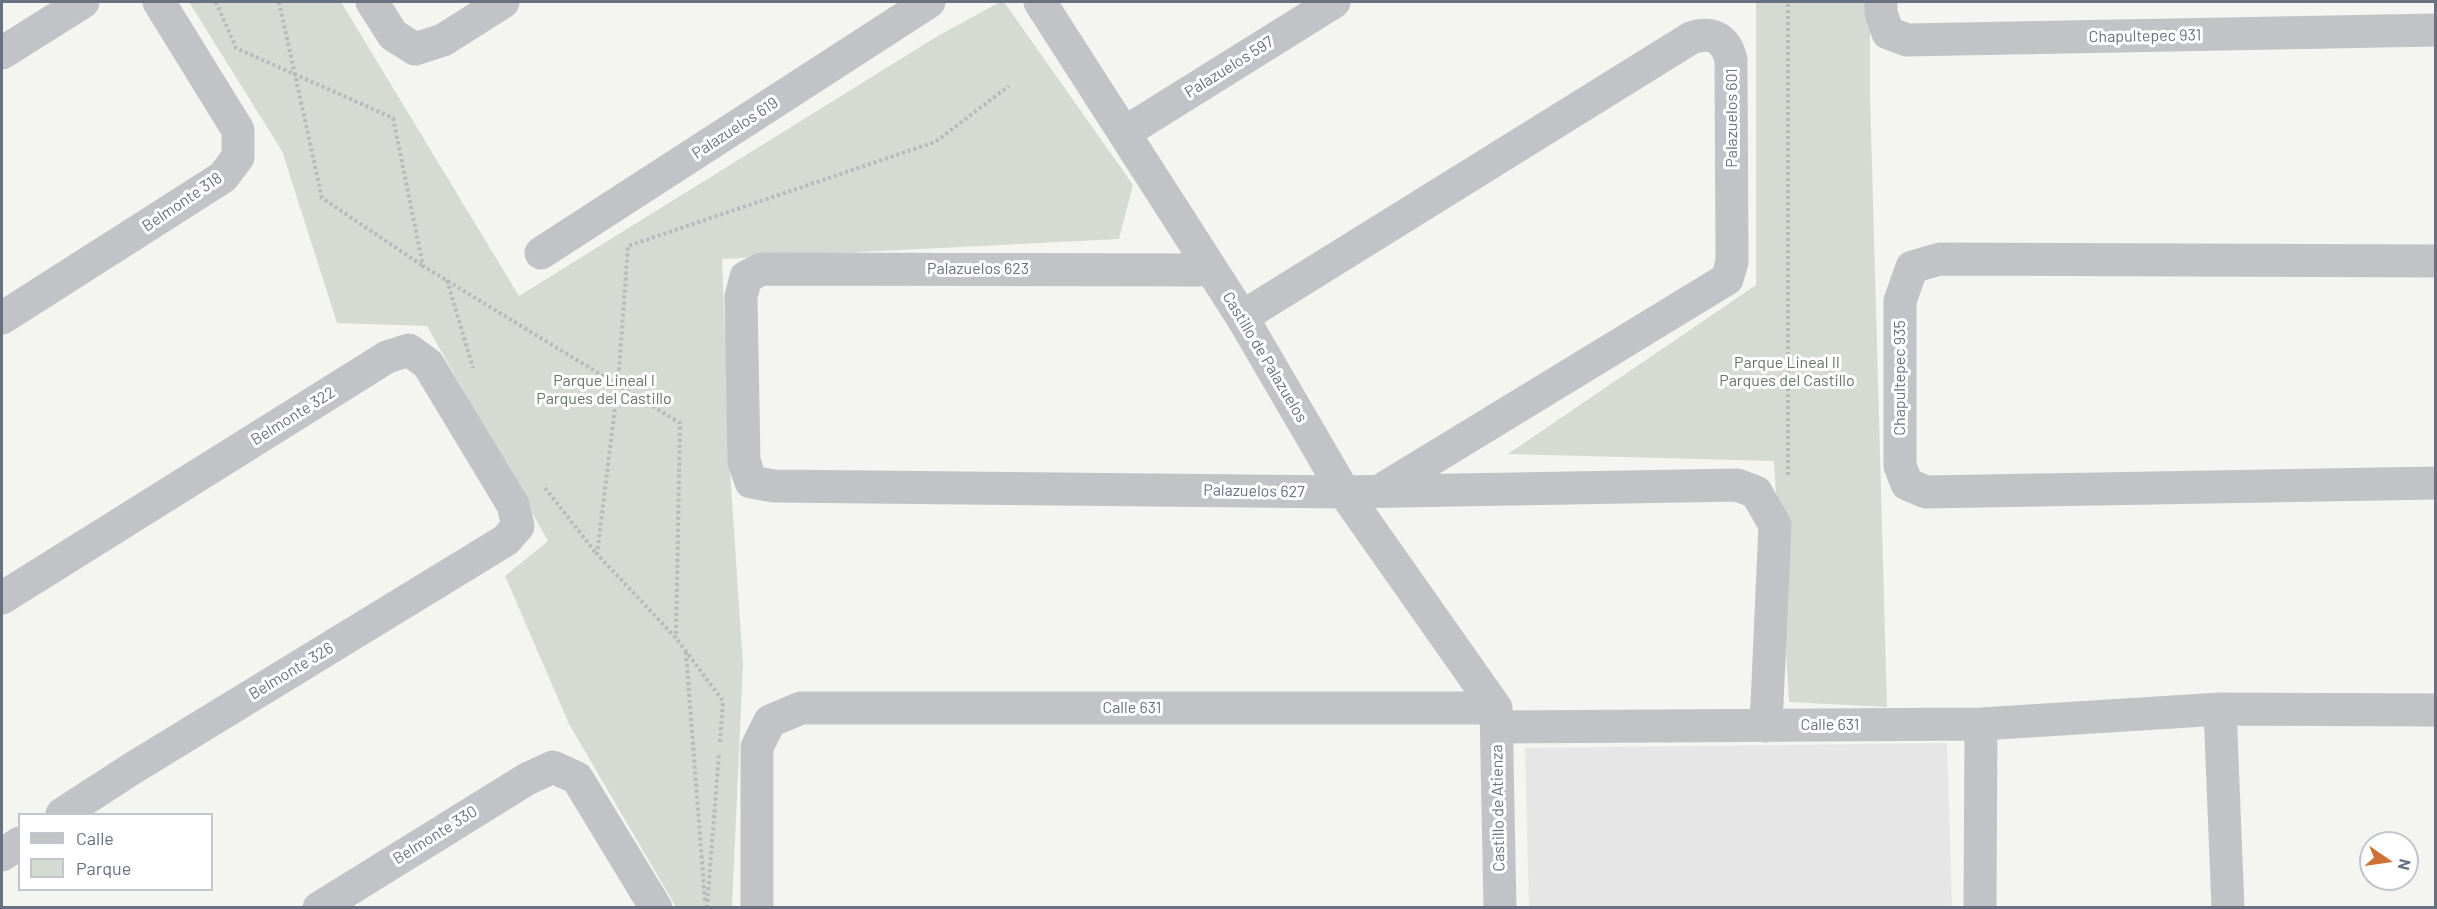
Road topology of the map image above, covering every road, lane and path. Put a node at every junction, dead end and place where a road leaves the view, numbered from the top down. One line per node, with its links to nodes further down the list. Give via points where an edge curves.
1 (83, 2): 13 (street)
2 (159, 2): 23 (street, Belmonte 318, via 238,130 238,157 223,177)
3 (216, 2): 14 (path, via 236,48)
4 (279, 2): 14 (path)
5 (372, 2): 6 (street, via 393,35 416,49 443,40)
6 (502, 2)
7 (929, 2): 17 (street, Palazuelos 619)
8 (1040, 2): 16 (street, Castillo de Palazuelos)
9 (1334, 2): 16 (street, Palazuelos 597)
10 (1788, 2): 29 (path)
11 (1881, 2): 12 (street, Chapultepec 931, via 1888,33 1907,40)
12 (2436, 30)
13 (2, 53)
14 (294, 72): 19 (path, via 322,198); 19 (path, via 393,118)
15 (1009, 86): 25 (path, via 935,142 628,246)
16 (1124, 133): 20 (street, Castillo de Palazuelos)
17 (541, 253)
18 (2436, 261): 28 (street, Chapultepec 935, via 1940,259 1912,267 1900,301 1900,466 1907,484 1926,492)
19 (423, 266): 21 (path)
20 (1212, 270): 22 (street, Castillo de Palazuelos); 27 (street, Palazuelos 623, via 762,269 746,277 741,297 744,461)
21 (446, 279): 24 (path); 25 (path)
22 (1242, 317): 30 (street, Palazuelos 601, via 1691,38 1704,33 1718,37 1728,46 1732,262 1727,279); 31 (street, Castillo de Palazuelos)
23 (2, 318)
24 (474, 370)
25 (618, 384): 33 (path); 35 (path, via 680,423)
26 (539, 480): 33 (path)
27 (751, 482): 31 (street, Palazuelos 627, via 774,486)
28 (2436, 483)
29 (1788, 487)
30 (1379, 491): 31 (street, Palazuelos 627); 41 (street, Palazuelos 627, via 1737,485 1756,492 1775,525)
31 (1344, 492): 39 (street, Castillo de Palazuelos)
32 (518, 526): 34 (street, Belmonte 322, via 513,505 428,364 409,350 387,357); 42 (street, Belmonte 326, via 506,540)
33 (597, 554): 35 (path)
34 (2, 598)
35 (676, 638): 36 (path)
36 (686, 651): 47 (path); 47 (path, via 723,701)
37 (2220, 710): 38 (street, Calle 631); 40 (street, Calle 631); 51 (street)
38 (2436, 710)
39 (1497, 718): 41 (street, Calle 631); 48 (street, Calle 631, via 801,708 770,721 757,747); 49 (street, Castillo de Atienza)
40 (1981, 724): 41 (street, Calle 631); 50 (street)
41 (1766, 726)
42 (64, 813)
43 (18, 844): 44 (street)
44 (2, 855)
45 (319, 908): 46 (street, Belmonte 330, via 527,778 553,767 577,778)
46 (656, 908)
47 (707, 908)
48 (757, 908)
49 (1500, 908)
50 (1980, 908)
51 (2228, 908)

